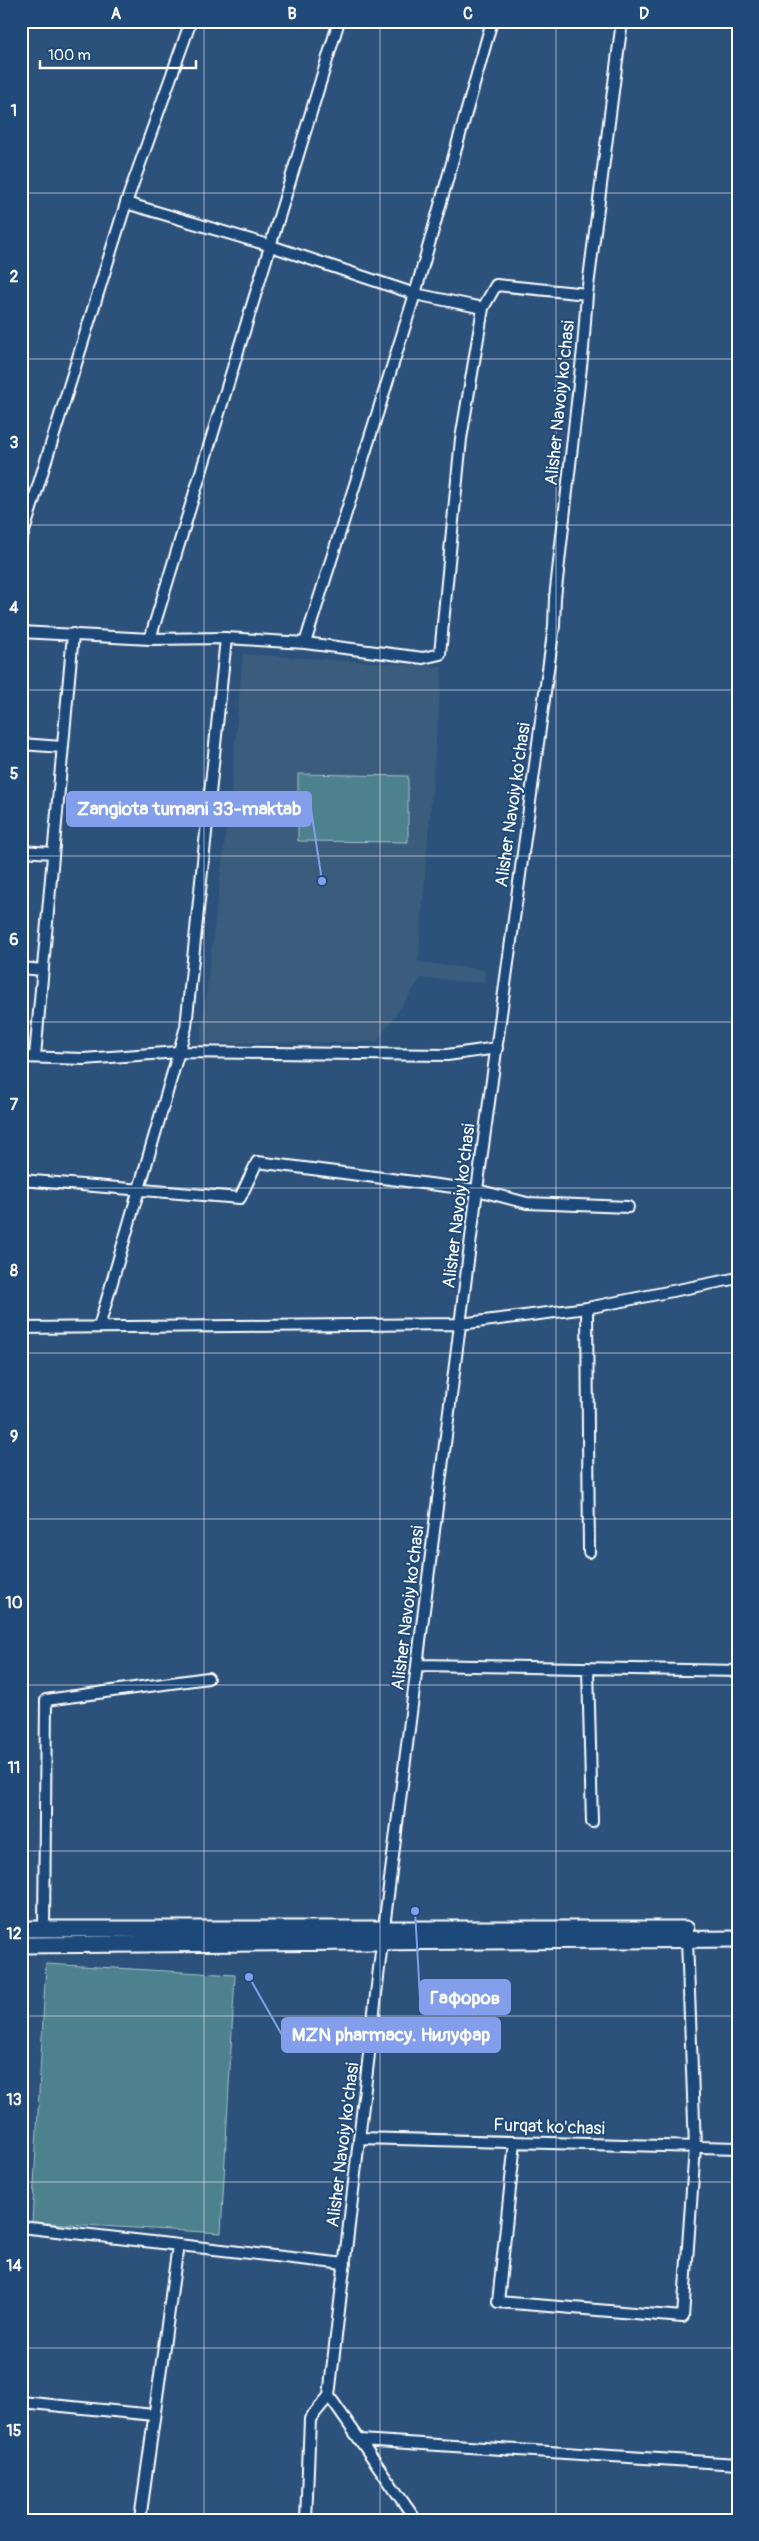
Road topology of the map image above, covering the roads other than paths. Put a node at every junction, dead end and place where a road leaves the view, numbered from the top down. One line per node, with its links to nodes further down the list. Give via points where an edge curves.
1 (191, 21): 5 (street)
2 (339, 21): 6 (street)
3 (492, 21): 7 (street)
4 (622, 21): 8 (street, Alisher Navoiy ko'chasi)
5 (126, 203): 6 (street); 10 (street)
6 (268, 245): 7 (street); 14 (street)
7 (415, 294): 9 (street); 15 (street)
8 (587, 294): 9 (street, via 496,286); 22 (street, Alisher Navoiy ko'chasi, via 554,626)
9 (483, 308): 15 (street, via 461,438 440,654 423,658)
10 (21, 541)
11 (21, 632): 12 (street)
12 (72, 634): 14 (street); 17 (street)
13 (226, 638): 14 (street); 15 (street); 23 (street, via 186,1028)
14 (150, 639)
15 (305, 643)
16 (21, 744): 17 (street)
17 (62, 748): 19 (street)
18 (21, 852): 19 (street)
19 (53, 853): 21 (street)
20 (21, 968): 21 (street)
21 (43, 970): 24 (street)
22 (497, 1048): 23 (street, via 447,1054); 28 (street, Alisher Navoiy ko'chasi)
23 (178, 1052): 24 (street, via 84,1059); 27 (street)
24 (35, 1056): 25 (street)
25 (21, 1057)
26 (21, 1180): 27 (street)
27 (138, 1190): 28 (street, via 240,1198 257,1162); 33 (street)
28 (477, 1190): 29 (street, via 527,1203); 32 (street, Alisher Navoiy ko'chasi)
29 (628, 1207)
30 (738, 1278): 31 (street)
31 (587, 1308): 32 (street); 35 (street)
32 (460, 1324): 33 (street); 36 (street, Alisher Navoiy ko'chasi)
33 (99, 1327): 34 (street)
34 (21, 1328)
35 (589, 1552)
36 (418, 1665): 37 (street); 44 (street, Alisher Navoiy ko'chasi)
37 (588, 1668): 38 (street); 40 (street)
38 (738, 1671)
39 (208, 1678): 42 (street, via 46,1700)
40 (592, 1822)
41 (21, 1929): 42 (main road)
42 (44, 1929): 44 (main road)
43 (738, 1929): 44 (main road)
44 (383, 1936): 46 (main road); 47 (main road); 48 (street, Alisher Navoiy ko'chasi)
45 (738, 1939): 46 (main road)
46 (687, 1940): 50 (street)
47 (21, 1945)
48 (360, 2138): 49 (street, Furqat ko'chasi); 54 (street, Alisher Navoiy ko'chasi)
49 (515, 2142): 50 (street, Furqat ko'chasi); 50 (street, via 498,2302 683,2317)
50 (695, 2148): 51 (street, Furqat ko'chasi)
51 (738, 2148)
52 (21, 2227): 53 (street)
53 (178, 2245): 54 (street); 57 (street)
54 (345, 2264): 55 (street, Alisher Navoiy ko'chasi)
55 (329, 2396): 58 (street); 62 (street, via 310,2419)
56 (21, 2402): 57 (street)
57 (154, 2415): 61 (street)
58 (360, 2440): 59 (street); 60 (street)
59 (738, 2464)
60 (413, 2516)
61 (140, 2520)
62 (306, 2520)

